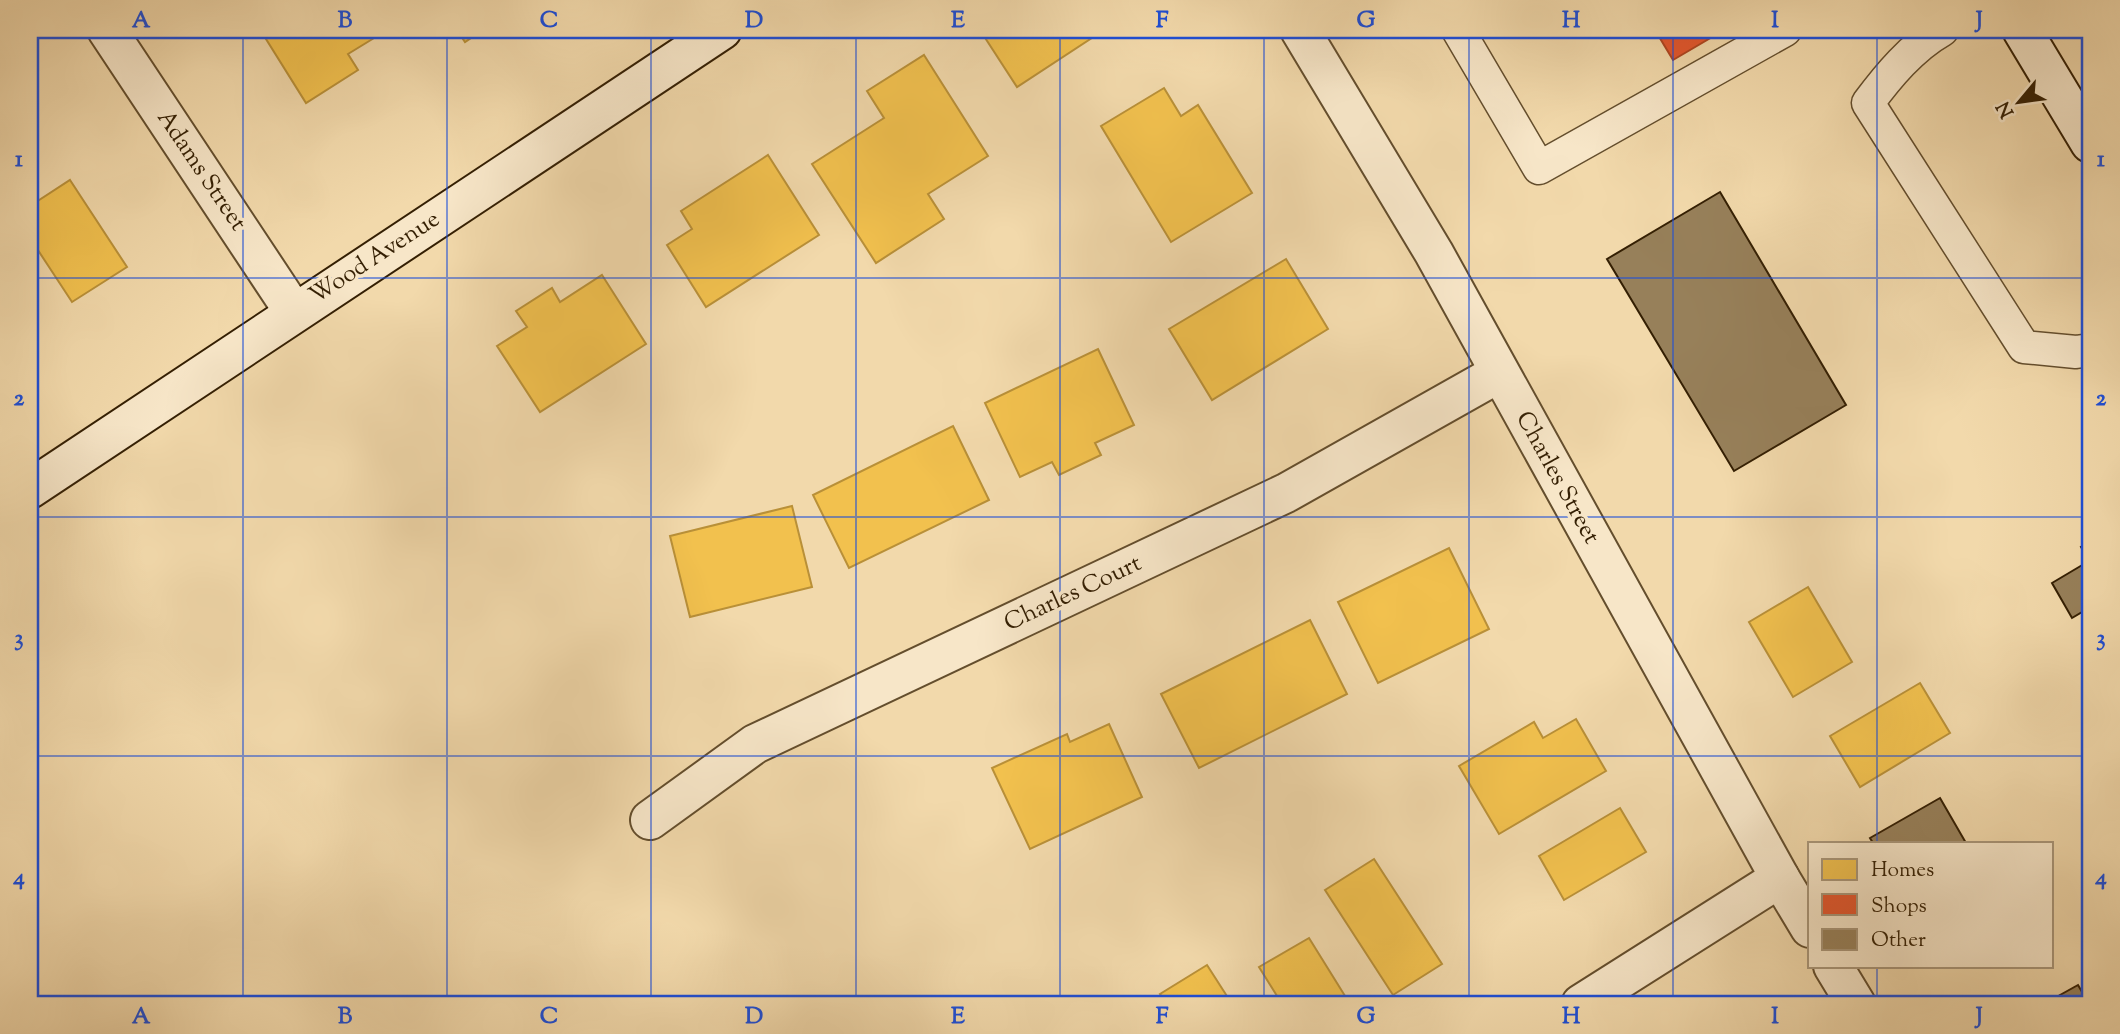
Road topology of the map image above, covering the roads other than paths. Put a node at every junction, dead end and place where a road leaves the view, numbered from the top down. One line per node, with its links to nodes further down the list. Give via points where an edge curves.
1 (107, 30): 9 (street, Adams Street)
2 (722, 30): 9 (street, Wood Avenue)
3 (1300, 30): 11 (street, Charles Street, via 1434,253)
4 (1458, 30): 5 (lane, via 1539,168)
5 (1785, 30)
6 (1942, 30): 10 (lane, via 1889,75 1868,103 2024,347)
7 (2022, 30): 8 (street)
8 (2090, 143)
9 (294, 312): 12 (street, Wood Avenue)
10 (2090, 350)
11 (1499, 373): 13 (street, Charles Court, via 1286,493 755,744); 14 (street, Charles Street)
12 (30, 489)
13 (650, 820)
14 (1780, 878): 15 (street, Charles Street); 17 (street)
15 (1808, 925)
16 (1834, 968): 18 (street)
17 (1581, 1004)
18 (1856, 1004)

